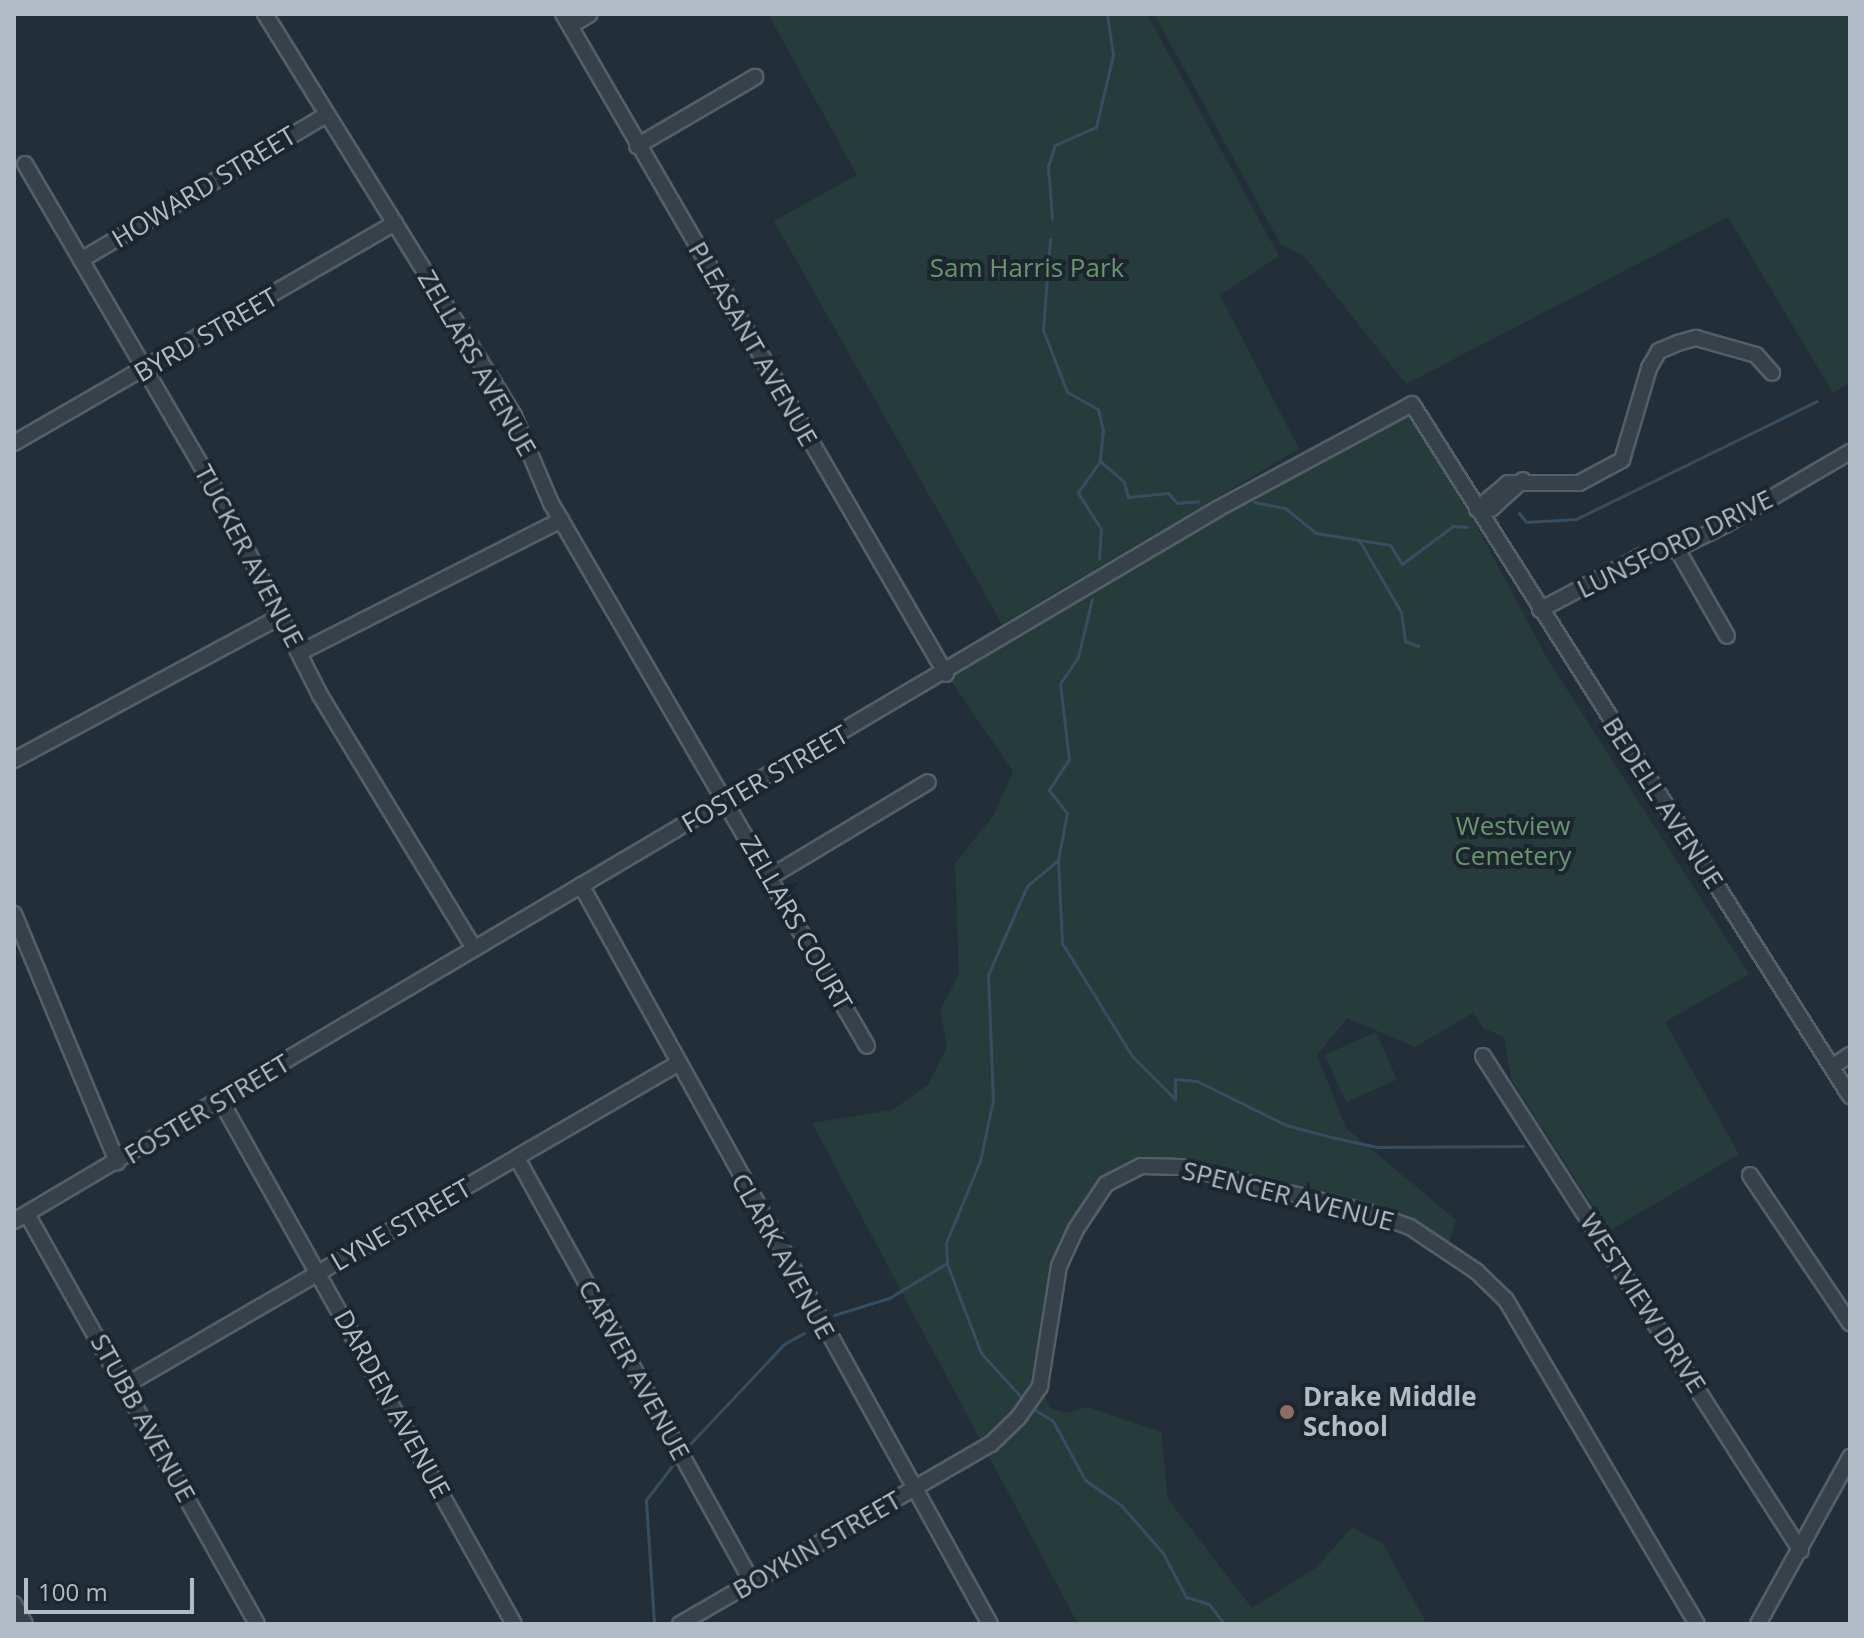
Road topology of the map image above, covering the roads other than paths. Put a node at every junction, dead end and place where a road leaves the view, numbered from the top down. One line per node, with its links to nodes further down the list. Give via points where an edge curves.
1 (265, 14): 5 (street, ZELLARS AVENUE)
2 (590, 14): 3 (street)
3 (566, 20): 6 (street, PLEASANT AVENUE)
4 (755, 77): 6 (street)
5 (326, 115): 8 (street, ZELLARS AVENUE); 9 (street, HOWARD STREET)
6 (637, 146): 21 (street, PLEASANT AVENUE)
7 (25, 164): 9 (street, TUCKER AVENUE)
8 (395, 223): 10 (street, BYRD STREET); 15 (street, ZELLARS AVENUE, via 514,416)
9 (81, 260): 10 (street, TUCKER AVENUE)
10 (148, 370): 12 (street, BYRD STREET); 18 (street, TUCKER AVENUE)
11 (1772, 373): 14 (street, via 1756,355 1696,338 1659,351 1649,368 1622,460 1579,483 1523,480 1493,508)
12 (14, 443)
13 (1850, 452): 16 (street, LUNSFORD DRIVE)
14 (1477, 509): 17 (street, BEDELL AVENUE); 21 (street, FOSTER STREET, via 1412,404 1219,508)
15 (561, 520): 20 (street); 24 (street, ZELLARS AVENUE)
16 (1677, 549): 17 (street, LUNSFORD DRIVE, via 1641,556); 19 (street)
17 (1540, 610): 33 (street, BEDELL AVENUE)
18 (280, 617): 20 (street, TUCKER AVENUE); 22 (street)
19 (1727, 636)
20 (299, 653): 28 (street, TUCKER AVENUE)
21 (946, 674): 24 (street, FOSTER STREET)
22 (14, 760)
23 (928, 782): 25 (street)
24 (725, 801): 25 (street, ZELLARS COURT); 26 (street, FOSTER STREET)
25 (770, 877): 29 (street, ZELLARS COURT)
26 (581, 885): 28 (street, FOSTER STREET); 32 (street, CLARK AVENUE)
27 (14, 914): 37 (street)
28 (474, 948): 35 (street, FOSTER STREET)
29 (867, 1046)
30 (1850, 1055): 33 (street)
31 (1483, 1056): 45 (street, WESTVIEW DRIVE)
32 (677, 1064): 36 (street, LYNE STREET); 44 (street, CLARK AVENUE)
33 (1832, 1067): 34 (street, BEDELL AVENUE)
34 (1850, 1096)
35 (221, 1101): 37 (street, FOSTER STREET); 40 (street, DARDEN AVENUE)
36 (517, 1158): 40 (street, LYNE STREET); 46 (street, CARVER AVENUE)
37 (117, 1162): 39 (street, FOSTER STREET)
38 (1750, 1175): 41 (street)
39 (20, 1218): 42 (street, STUBB AVENUE)
40 (319, 1273): 42 (street, LYNE STREET); 50 (street, DARDEN AVENUE)
41 (1850, 1323)
42 (126, 1385): 49 (street, STUBB AVENUE)
43 (1850, 1457): 45 (street)
44 (912, 1490): 46 (street, BOYKIN STREET); 52 (street, CLARK AVENUE); 53 (street, SPENCER AVENUE, via 991,1444 1040,1386 1059,1266 1097,1195 1141,1166 1181,1167 1372,1213 1410,1227 1476,1271 1506,1300)
45 (1801, 1551): 54 (street)
46 (752, 1582): 51 (street, BOYKIN STREET)
47 (14, 1604): 48 (street)
48 (25, 1624)
49 (257, 1624)
50 (514, 1624)
51 (680, 1624)
52 (990, 1624)
53 (1697, 1624)
54 (1758, 1624)

